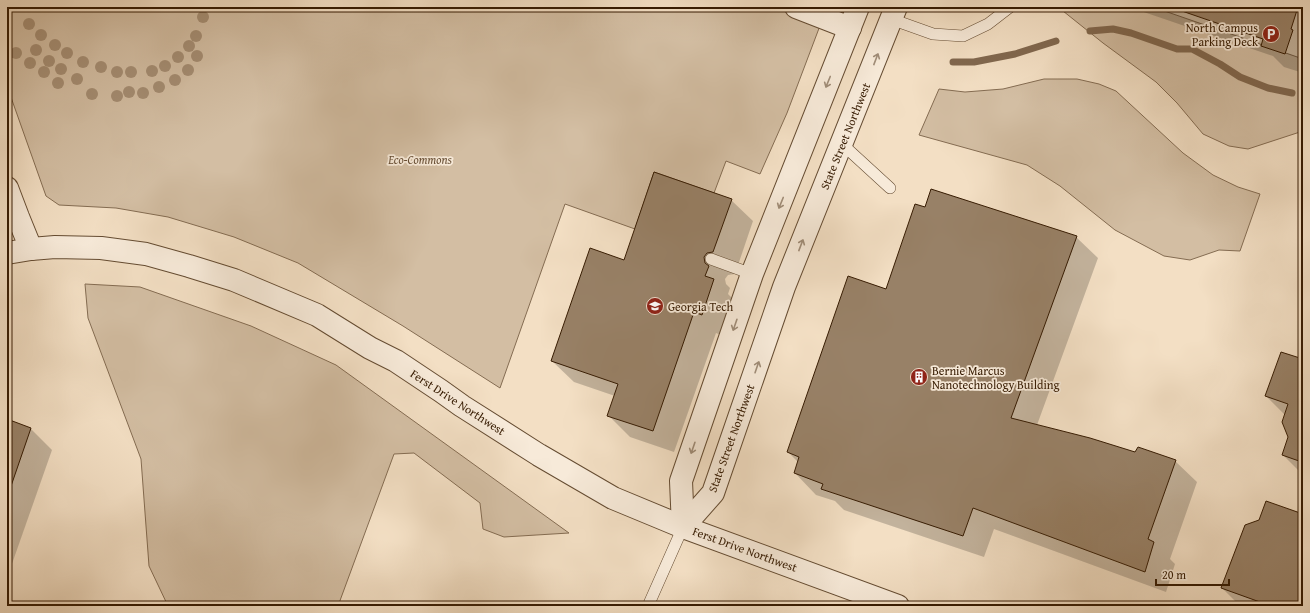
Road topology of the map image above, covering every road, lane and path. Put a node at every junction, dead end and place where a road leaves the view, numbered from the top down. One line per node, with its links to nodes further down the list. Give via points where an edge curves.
1 (796, 7): 5 (street)
2 (858, 7): 5 (street)
3 (1010, 7): 4 (lane, via 988,24 963,36 933,34)
4 (894, 13): 6 (street, State Street Northwest, one-way to 4)
5 (850, 28): 12 (street, one-way to 12)
6 (842, 144): 8 (lane); 13 (street, State Street Northwest, one-way to 6, via 713,493 784,287)
7 (7, 188): 9 (street)
8 (890, 188)
9 (31, 249): 10 (street, Ferst Drive Northwest); 13 (street, Ferst Drive Northwest, via 101,248 146,254 234,280 278,298 317,315 396,361 526,447 613,498)
10 (7, 253)
11 (711, 259): 12 (lane)
12 (752, 274): 13 (street, one-way to 13, via 681,481)
13 (683, 527): 14 (lane); 15 (street, Ferst Drive Northwest)
14 (648, 606)
15 (898, 606)

